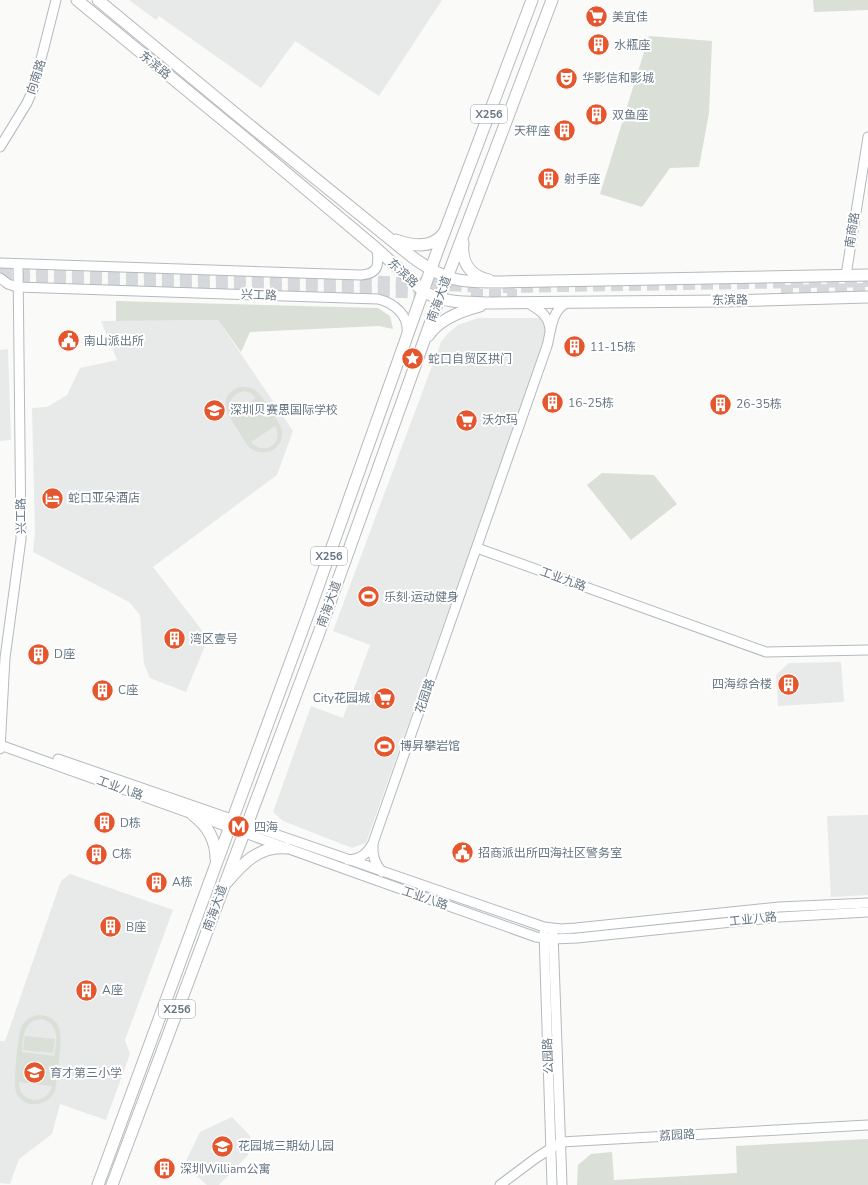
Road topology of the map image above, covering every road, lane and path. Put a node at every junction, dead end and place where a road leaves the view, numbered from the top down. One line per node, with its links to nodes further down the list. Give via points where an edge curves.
1 (56, 0): 7 (street, 向南路, via 34,86 27,103)
2 (76, 0): 11 (main road, 东滨路)
3 (98, 0): 10 (main road, 东滨路)
4 (532, 0): 9 (main road, 南海大道 / X256)
5 (552, 0): 8 (main road, 南海大道 / X256)
6 (868, 136): 15 (street, 南商路)
7 (0, 147)
8 (466, 228): 17 (main road, 南海大道 / X256); 19 (main road, via 462,254 466,266 480,277)
9 (446, 229): 10 (main road, via 431,243 417,245 406,244); 14 (main road, 南海大道 / X256)
10 (384, 233): 14 (main road, 东滨路)
11 (377, 249): 13 (street, 兴工路, via 376,269 361,275); 21 (main road, 东滨路)
12 (0, 263): 13 (street, 兴工路)
13 (18, 264): 20 (street, 兴工路)
14 (431, 270): 17 (main road, 东滨路); 21 (main road, 南海大道 / X256)
15 (846, 275): 16 (main road, 东滨路); 19 (main road, 东滨路)
16 (868, 275)
17 (446, 277): 19 (main road, 东滨路, via 464,281); 23 (main road, 南海大道 / X256)
18 (0, 278): 20 (street, 兴工路, via 8,284)
19 (500, 282)
20 (17, 286): 27 (street, 兴工路, via 378,299 399,310 407,324); 32 (street, 兴工路, via 21,539 5,664)
21 (423, 291): 23 (main road, 东滨路); 27 (main road, 南海大道 / X256)
22 (868, 297): 26 (main road, 东滨路)
23 (439, 299): 24 (main road, 东滨路, via 462,303); 29 (main road, 南海大道 / X256)
24 (492, 303): 25 (main road, 东滨路); 29 (main road, via 446,319 430,333)
25 (528, 303): 26 (main road, 东滨路); 28 (street, via 545,315 550,326)
26 (567, 303): 28 (street, via 557,312)
27 (407, 335): 34 (main road, 南海大道 / X256)
28 (550, 335): 30 (street)
29 (421, 348): 35 (main road, 南海大道 / X256, via 323,622)
30 (477, 548): 31 (street, 工业九路, via 766,652); 36 (street, 花园路)
31 (868, 650)
32 (0, 744): 33 (street, 工业八路); 34 (street, 工业八路)
33 (193, 814): 34 (street, 工业八路); 39 (main road, via 210,833 215,845)
34 (231, 824): 35 (street, 工业八路); 39 (main road, 南海大道 / X256)
35 (244, 829): 37 (street, 工业八路); 38 (street, 工业八路); 41 (main road, 南海大道 / X256)
36 (373, 843): 38 (street, 花园路, via 363,856); 40 (street, 花园路, via 373,858)
37 (286, 848): 41 (main road, via 268,849 252,856); 45 (street, 工业八路)
38 (347, 860): 40 (street, 工业八路)
39 (216, 864): 52 (main road, 南海大道 / X256)
40 (382, 872): 44 (street, 工业八路)
41 (222, 889): 53 (main road, 南海大道 / X256)
42 (868, 903): 44 (street, 工业八路, via 786,906 576,928)
43 (868, 912): 47 (street, 工业八路, via 773,917)
44 (548, 928): 46 (street, 公园路)
45 (526, 933): 46 (street, 工业八路); 48 (street)
46 (548, 938): 47 (street, 工业八路); 48 (street, 公园路)
47 (570, 938): 48 (street)
48 (549, 958): 50 (street, 公园路); 51 (street, 公园路)
49 (868, 1125): 50 (street, 荔园路)
50 (561, 1142): 51 (street, 荔园路); 56 (street, 公园路)
51 (551, 1147): 54 (street, 荔园路); 55 (street, 公园路)
52 (98, 1185)
53 (112, 1185)
54 (500, 1185)
55 (552, 1185)
56 (562, 1185)

